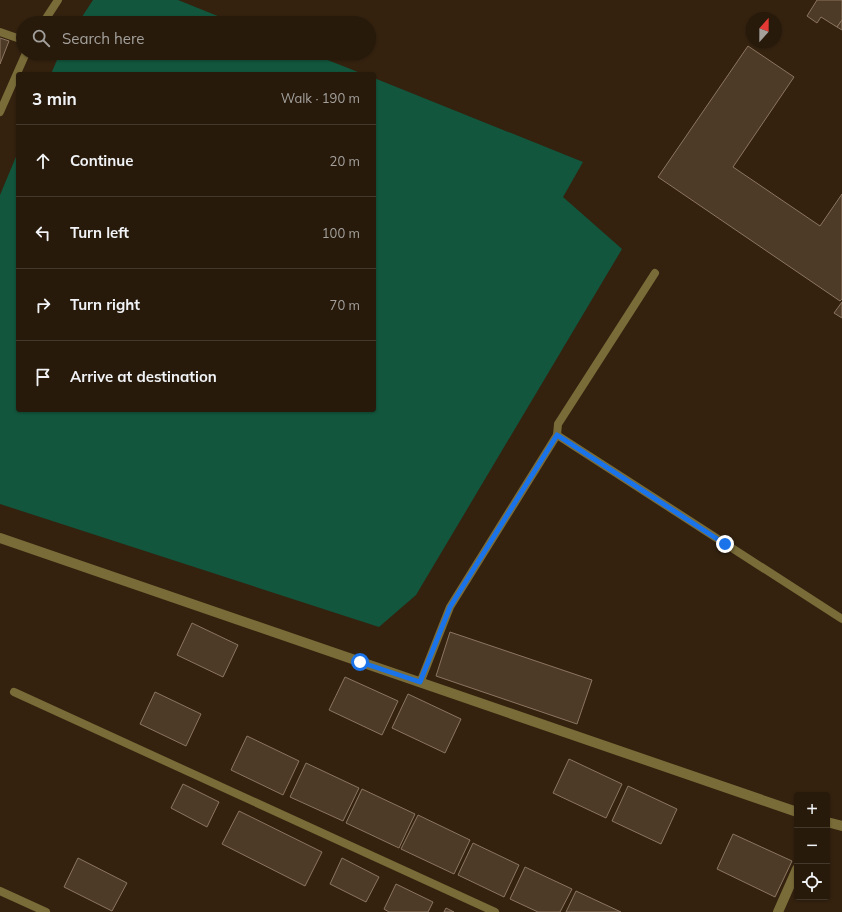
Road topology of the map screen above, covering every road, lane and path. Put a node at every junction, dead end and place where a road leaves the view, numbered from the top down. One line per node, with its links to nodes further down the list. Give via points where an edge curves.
1 (58, 0): 2 (lane)
2 (48, 16)
3 (0, 32): 4 (lane)
4 (16, 38)
5 (23, 60): 6 (lane)
6 (18, 72)
7 (16, 76): 8 (lane)
8 (0, 112)
9 (655, 273): 10 (lane, via 558,424)
10 (557, 435): 12 (lane); 13 (lane, via 450,607)
11 (0, 538): 13 (street)
12 (842, 619)
13 (420, 682): 15 (street)
14 (14, 692): 21 (lane)
15 (794, 811)
16 (830, 823): 17 (street)
17 (842, 826)
18 (794, 876): 22 (street)
19 (0, 891): 20 (lane)
20 (46, 912)
21 (495, 912)
22 (778, 912)

